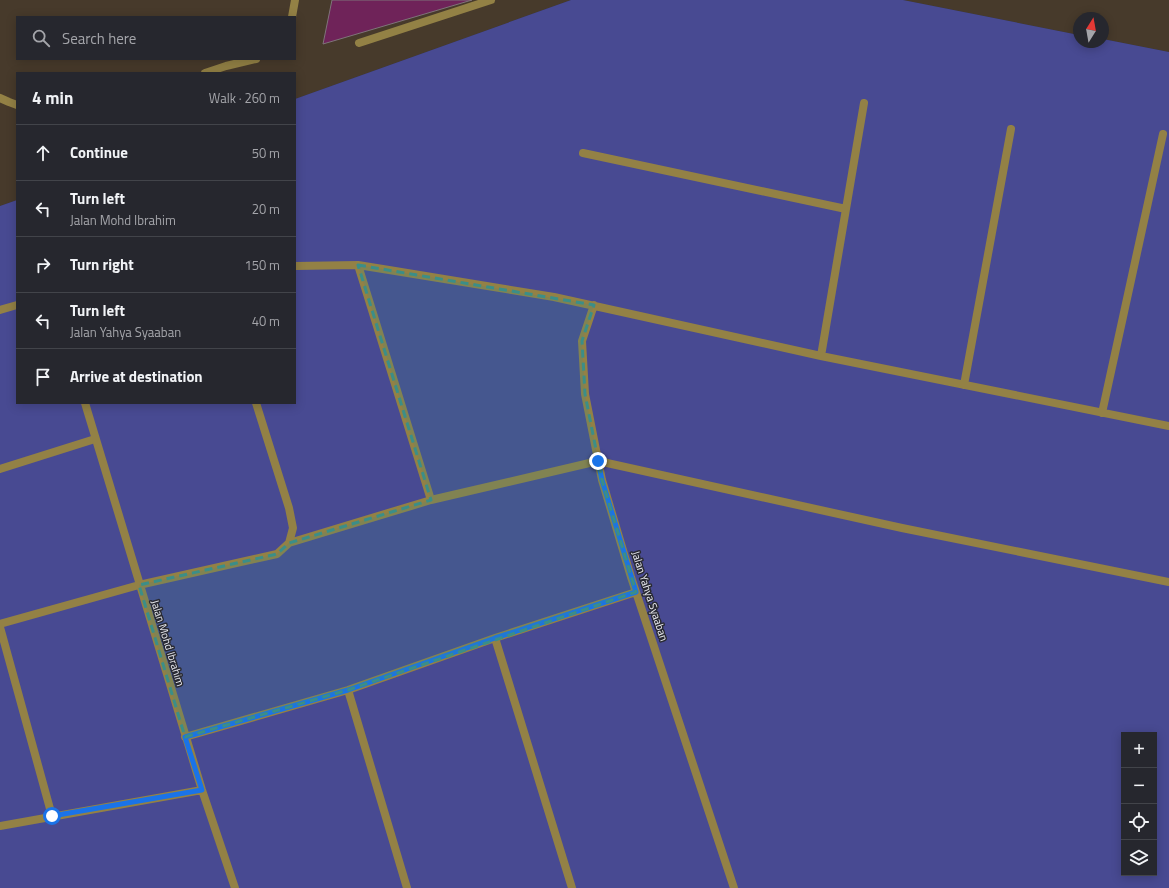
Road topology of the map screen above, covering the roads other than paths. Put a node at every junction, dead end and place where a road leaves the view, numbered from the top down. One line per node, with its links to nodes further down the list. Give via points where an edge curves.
1 (295, 0): 3 (street)
2 (491, 0): 4 (street)
3 (292, 16)
4 (359, 43)
5 (252, 60): 6 (street)
6 (208, 72)
7 (0, 98): 9 (street)
8 (864, 103): 13 (street)
9 (16, 104)
10 (1011, 128): 20 (street)
11 (1163, 134): 23 (street)
12 (583, 153): 13 (street)
13 (846, 209): 19 (street)
14 (358, 264): 15 (street); 17 (street); 28 (street)
15 (296, 266)
16 (16, 304): 18 (street)
17 (594, 305): 19 (street); 26 (street, Jalan Yahya Syaaban, via 582,341 585,394)
18 (0, 310)
19 (821, 356): 20 (street)
20 (964, 385): 23 (street)
21 (85, 404): 25 (street, Jalan Mohd Ibrahim)
22 (256, 404): 29 (street, via 294,528)
23 (1102, 413): 24 (street)
24 (1169, 426)
25 (95, 439): 27 (street); 31 (street, Jalan Mohd Ibrahim)
26 (598, 461): 28 (street); 30 (street, via 902,528); 32 (street, Jalan Yahya Syaaban)
27 (0, 469)
28 (431, 500): 29 (street)
29 (289, 543): 31 (street, via 277,554)
30 (1169, 582)
31 (139, 585): 33 (street); 36 (street, Jalan Mohd Ibrahim)
32 (636, 592): 34 (street); 43 (street, Jalan Yahya Syaaban)
33 (0, 626): 38 (street)
34 (495, 638): 35 (street); 42 (street)
35 (348, 690): 36 (street); 41 (street)
36 (185, 737): 37 (street, Jalan Mohd Ibrahim)
37 (202, 790): 38 (street); 40 (street, Jalan Mohd Ibrahim)
38 (52, 816): 39 (street)
39 (0, 826)
40 (235, 888)
41 (407, 888)
42 (572, 888)
43 (734, 888)

